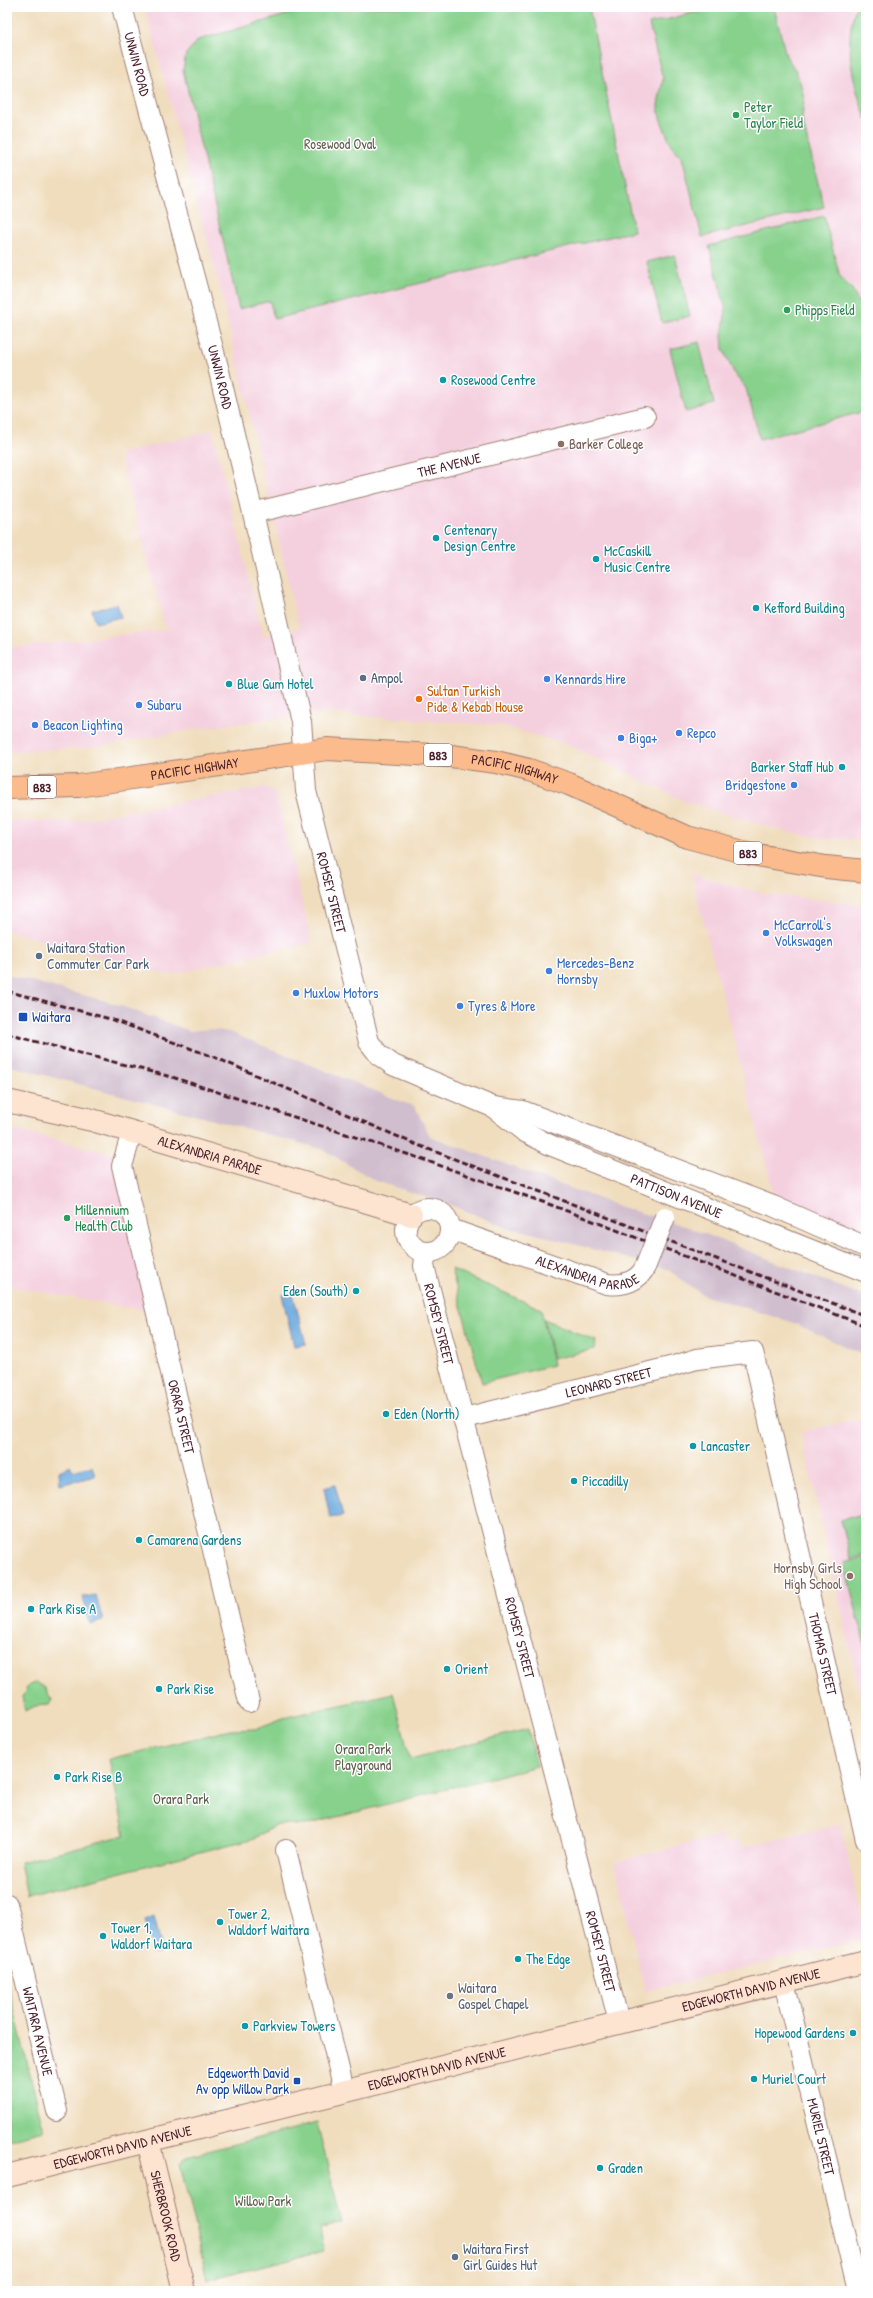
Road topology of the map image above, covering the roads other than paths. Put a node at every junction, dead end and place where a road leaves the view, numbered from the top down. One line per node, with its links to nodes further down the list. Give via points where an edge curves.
1 (122, 7): 3 (street, UNWIN ROAD, via 218,367)
2 (645, 418): 3 (street, THE AVENUE)
3 (253, 512): 4 (street, UNWIN ROAD, via 301,721)
4 (303, 751): 5 (main road, PACIFIC HIGHWAY / B83, via 78,786); 6 (main road, PACIFIC HIGHWAY / B83, via 337,748 451,756 496,762 570,784 687,837 751,854); 7 (street, ROMSEY STREET, via 304,783)
5 (7, 788)
6 (866, 872)
7 (366, 1033): 9 (street, PATTISON AVENUE, via 374,1048 386,1061)
8 (7, 1101): 10 (main road, ALEXANDRIA PARADE)
9 (493, 1107): 11 (street, PATTISON AVENUE, via 525,1132 550,1145); 14 (street, PATTISON AVENUE, via 523,1111 773,1206)
10 (132, 1132): 12 (main road, ALEXANDRIA PARADE); 19 (street, ORARA STREET, via 122,1166)
11 (674, 1194): 13 (street, ALEXANDRIA PARADE, bridge, via 646,1265 640,1275 631,1282 607,1284); 16 (street, PATTISON AVENUE)
12 (411, 1215): 13 (street, via 425,1208 432,1208 445,1215); 15 (street, via 406,1228 409,1241 419,1250)
13 (450, 1229): 15 (street, via 446,1244 440,1249)
14 (866, 1247)
15 (426, 1252): 18 (street, ROMSEY STREET, via 424,1266)
16 (866, 1272)
17 (753, 1352): 18 (street, LEONARD STREET, via 697,1359); 20 (street, THOMAS STREET)
18 (465, 1418): 25 (street, ROMSEY STREET)
19 (249, 1702)
20 (866, 1840)
21 (286, 1850): 26 (street)
22 (7, 1904): 27 (street, WAITARA AVENUE)
23 (866, 1961): 24 (main road, EDGEWORTH DAVID AVENUE)
24 (784, 1982): 25 (main road, EDGEWORTH DAVID AVENUE); 31 (street, MURIEL STREET)
25 (619, 2022): 26 (main road, EDGEWORTH DAVID AVENUE)
26 (344, 2090): 28 (main road, EDGEWORTH DAVID AVENUE)
27 (57, 2111)
28 (148, 2141): 29 (main road, EDGEWORTH DAVID AVENUE); 30 (main road, SHERBROOK ROAD)
29 (7, 2176)
30 (184, 2291)
31 (858, 2291)

